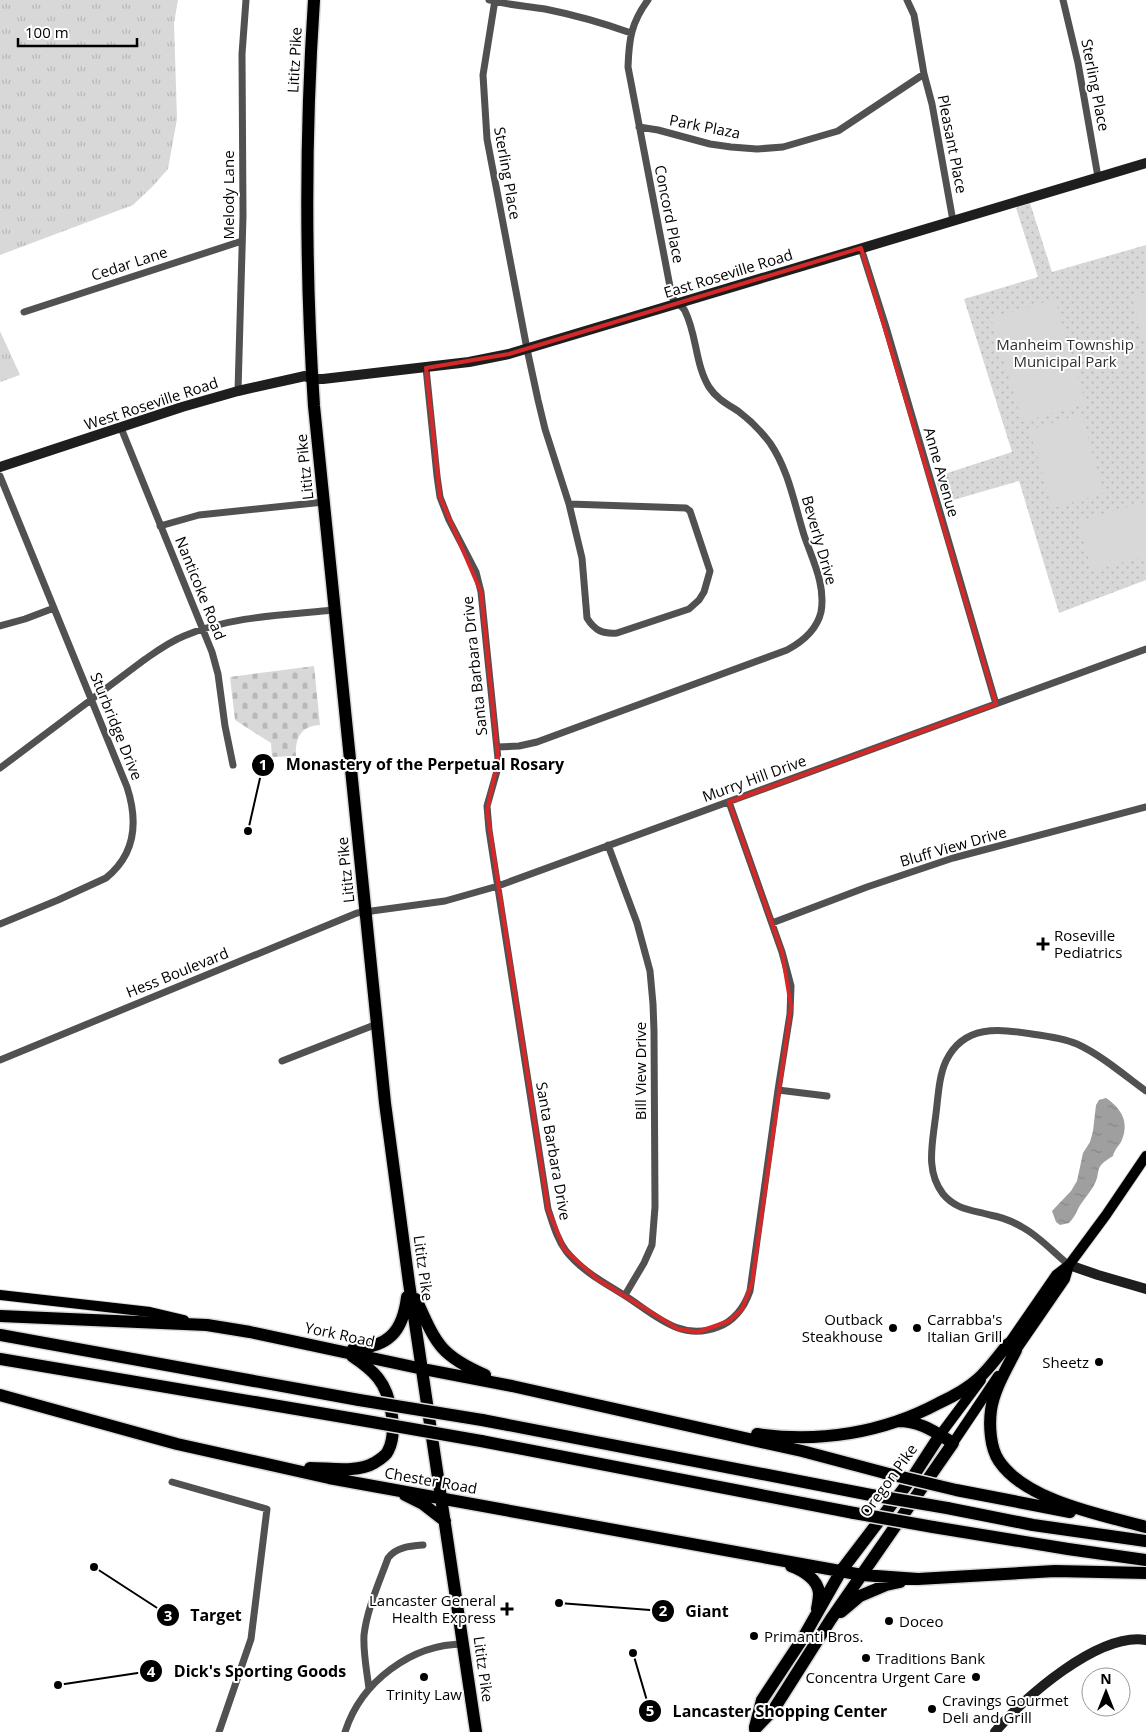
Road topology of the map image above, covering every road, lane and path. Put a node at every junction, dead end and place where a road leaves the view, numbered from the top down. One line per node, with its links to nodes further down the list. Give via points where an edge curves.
1 (246, 0): 13 (street, Melody Lane, via 242,54)
2 (314, 0): 19 (highway, Lititz Pike, via 307,148)
3 (493, 0): 7 (street, via 595,20); 17 (street, Sterling Place, via 483,75 485,124)
4 (648, 0): 7 (street)
5 (907, 0): 8 (street, via 914,15)
6 (1063, 0): 11 (street, Sterling Place)
7 (631, 33): 9 (street, via 628,67)
8 (924, 74): 9 (street, Park Plaza, via 838,131 783,147 731,147); 12 (street, Pleasant Place)
9 (639, 127): 15 (street, Concord Place, via 670,289)
10 (1146, 162): 11 (street, East Roseville Road)
11 (1098, 177): 12 (street, East Roseville Road)
12 (953, 220): 14 (street, East Roseville Road)
13 (242, 241): 16 (street, Cedar Lane); 20 (street, Melody Lane)
14 (861, 248): 15 (street, East Roseville Road); 33 (street, Anne Avenue)
15 (678, 304): 17 (street, East Roseville Road); 34 (street, Beverly Drive, via 685,311 702,371 710,387 720,399 756,426 782,464 816,568 822,605 820,614 809,634 787,650 537,742)
16 (24, 312)
17 (527, 349): 18 (street, East Roseville Road); 25 (street, Sterling Place, via 545,429)
18 (426, 368): 19 (street, East Roseville Road); 34 (street, Santa Barbara Drive, via 440,497 476,572 481,592)
19 (312, 379): 20 (street, West Roseville Road, via 305,376); 24 (highway, Lititz Pike)
20 (238, 391): 21 (street, West Roseville Road)
21 (121, 428): 22 (street, West Roseville Road); 26 (street, Nanticoke Road)
22 (0, 467)
23 (0, 476): 27 (street, Sturbridge Drive)
24 (324, 502): 26 (street, via 199,515); 28 (highway, Lititz Pike)
25 (569, 504): 25 (street, Sterling Place, via 686,508 690,511 710,571 699,600 689,609 618,633 600,631 587,618 582,558)
26 (160, 526): 30 (street, Nanticoke Road)
27 (54, 608): 29 (street); 32 (street, Sturbridge Drive)
28 (334, 610): 30 (street, via 257,618); 41 (highway, Lititz Pike)
29 (0, 626)
30 (203, 630): 32 (street, via 167,644); 35 (street, Nanticoke Road, via 218,674)
31 (1146, 649): 33 (street, Murry Hill Drive)
32 (92, 700): 36 (street); 43 (street, Sturbridge Drive, via 131,800 134,826 130,843 119,865 106,878)
33 (996, 704): 37 (street, Murry Hill Drive)
34 (496, 747): 40 (street, Santa Barbara Drive, via 498,764 487,811)
35 (233, 764)
36 (0, 768)
37 (729, 802): 39 (street, Murry Hill Drive); 42 (street, Santa Barbara Drive)
38 (1146, 807): 42 (street, Bluff View Drive, via 953,858)
39 (608, 845): 40 (street, Murry Hill Drive); 55 (street, Bill View Drive, via 646,952 653,1004 653,1241)
40 (498, 886): 41 (street, Murry Hill Drive, via 445,902); 55 (street, Santa Barbara Drive, via 540,1163 553,1226 564,1249 580,1266)
41 (366, 912): 44 (highway, Lititz Pike); 45 (street, Hess Boulevard)
42 (772, 923): 47 (street, Santa Barbara Drive, via 791,986)
43 (0, 924)
44 (377, 1024): 46 (street); 52 (highway, Lititz Pike)
45 (0, 1060)
46 (282, 1060)
47 (778, 1090): 49 (street); 55 (street, Santa Barbara Drive, via 752,1283 742,1309 720,1326 692,1332 667,1323)
48 (1146, 1091): 51 (street, via 1079,1045 1016,1032 993,1030 973,1034 953,1051 946,1062 931,1156 939,1187 944,1195 962,1208 1000,1217 1024,1228)
49 (826, 1096)
50 (1146, 1156): 51 (main road, Oregon Pike)
51 (1069, 1265): 53 (street); 59 (main road, Oregon Pike, via 1065,1280)
52 (409, 1282): 60 (highway, via 405,1314 390,1338 372,1347); 62 (highway, Lititz Pike); 63 (highway, via 441,1348 467,1368)
53 (1146, 1289)
54 (0, 1295): 57 (main road, York Road, via 150,1312)
55 (625, 1295)
56 (0, 1316): 57 (highway)
57 (207, 1325): 60 (highway, York Road)
58 (0, 1335): 75 (highway, bridge, via 482,1420 1033,1525)
59 (1012, 1347): 66 (highway, via 977,1380 954,1396); 67 (main road, Oregon Pike); 68 (main road, Oregon Pike); 74 (highway, via 991,1409 992,1438 998,1460 1018,1481 1053,1500)
60 (333, 1348): 62 (highway, York Road); 69 (highway, via 362,1362 385,1389 393,1426 389,1449 378,1461 364,1467)
61 (0, 1358): 78 (highway, bridge, via 481,1441 933,1527)
62 (423, 1369): 63 (highway, York Road); 72 (highway, Lititz Pike)
63 (512, 1386): 65 (highway, York Road)
64 (0, 1395): 69 (highway, Chester Road, via 177,1444)
65 (670, 1421): 66 (highway, via 762,1435 806,1437 853,1434); 74 (highway, bridge, via 956,1490)
66 (898, 1421): 67 (highway, via 911,1421)
67 (940, 1435): 68 (highway); 79 (highway, Oregon Pike, via 914,1475)
68 (953, 1444): 81 (highway, Oregon Pike)
69 (285, 1468): 71 (highway, Chester Road)
70 (172, 1482): 89 (street, via 267,1509 250,1639)
71 (394, 1489): 72 (highway, Chester Road); 73 (highway, via 423,1504)
72 (443, 1499): 73 (highway, Lititz Pike); 77 (highway, Chester Road)
73 (445, 1521): 86 (highway, Lititz Pike)
74 (1146, 1527)
75 (1146, 1541)
76 (423, 1545): 87 (street, via 403,1548 388,1558 364,1635)
77 (755, 1555): 79 (highway, Chester Road); 83 (highway, via 798,1569 813,1580 819,1594)
78 (1146, 1560)
79 (841, 1571): 81 (highway, Chester Road); 83 (highway, Oregon Pike)
80 (1146, 1573): 82 (highway, via 1055,1571)
81 (862, 1575): 82 (highway, Chester Road); 84 (highway, Oregon Pike)
82 (918, 1579): 84 (highway, via 886,1585 860,1596)
83 (815, 1617): 88 (highway, Oregon Pike, via 762,1700)
84 (831, 1619): 88 (highway, Oregon Pike, via 774,1709)
85 (1146, 1640): 92 (street, via 1108,1644 1095,1651 1028,1698)
86 (464, 1644): 87 (street, via 437,1647 405,1660); 91 (highway, Lititz Pike)
87 (369, 1689): 90 (street)
88 (756, 1731)
89 (219, 1732)
90 (346, 1732)
91 (476, 1732)
92 (995, 1732)

